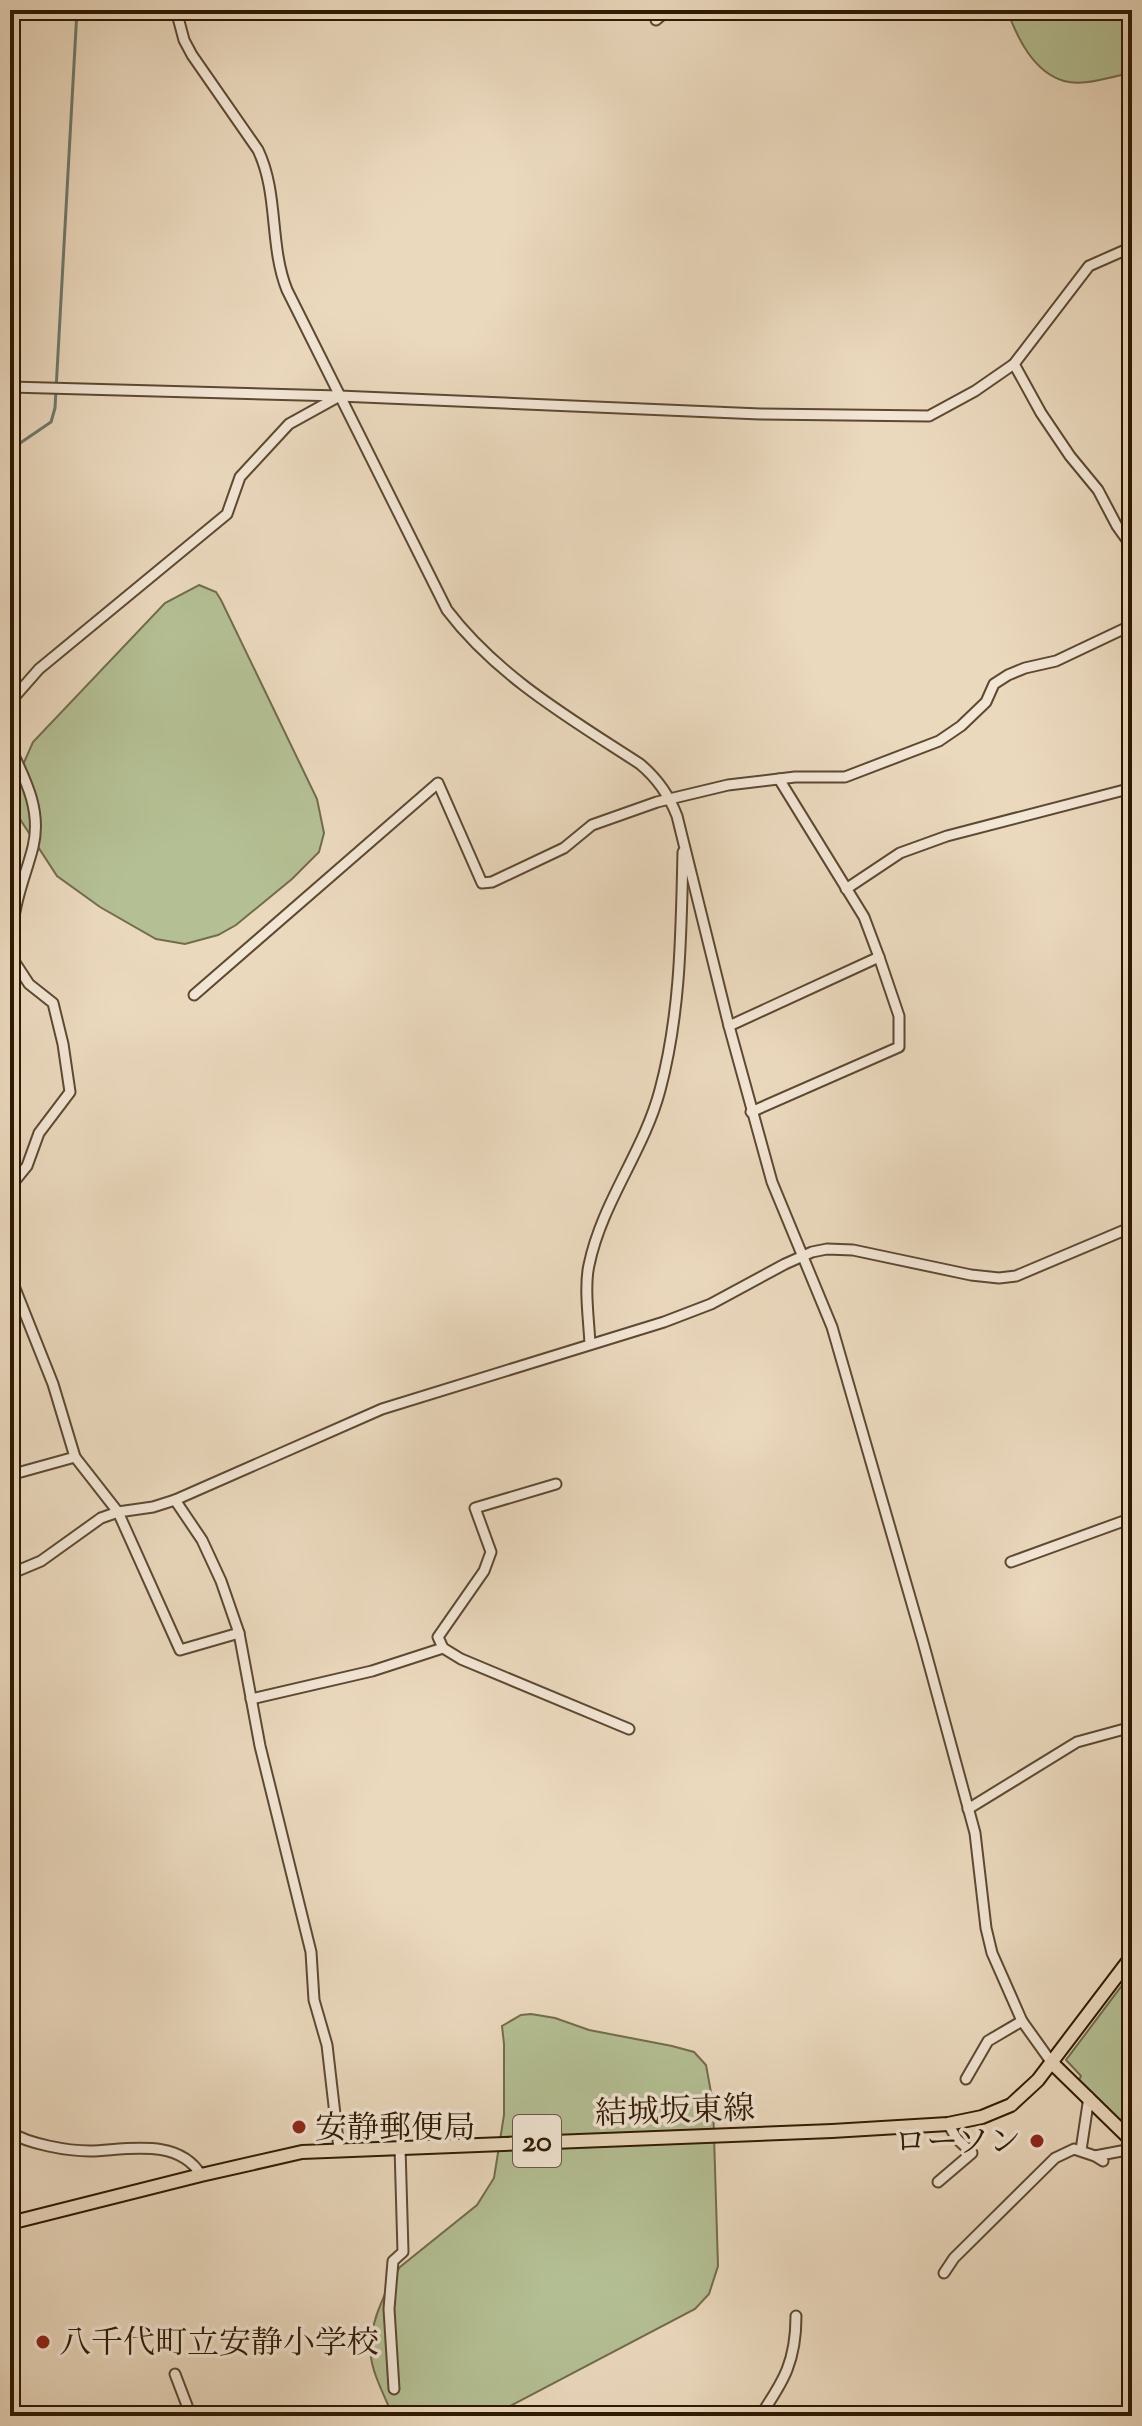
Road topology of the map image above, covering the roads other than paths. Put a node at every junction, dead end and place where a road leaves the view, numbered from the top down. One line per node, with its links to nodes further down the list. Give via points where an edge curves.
1 (176, 10): 7 (street, via 192,55 264,163 282,278)
2 (668, 10): 3 (street)
3 (656, 20)
4 (1132, 247): 5 (street, via 1089,266)
5 (1014, 364): 7 (street, via 929,416); 8 (street)
6 (10, 387): 7 (street)
7 (339, 396): 10 (street, via 289,424 240,477 227,514 39,669); 14 (street, via 431,583 457,623 508,674 653,774)
8 (1132, 547)
9 (1132, 625): 12 (street, via 1056,661 1008,675 994,684 986,702 961,726 939,741 845,777)
10 (10, 702)
11 (10, 747): 18 (street, via 34,811 34,843 14,915)
12 (779, 779): 14 (street); 16 (street)
13 (1132, 788): 16 (street, via 947,836 900,853)
14 (670, 798): 15 (street); 20 (street, via 592,825 564,848 482,883 438,783)
15 (684, 840): 21 (street); 27 (street, via 679,977 667,1060 660,1093 606,1210 588,1267)
16 (846, 889): 17 (street)
17 (879, 957): 21 (street); 22 (street, via 899,1016 899,1047)
18 (14, 961): 19 (street); 23 (street, via 29,984 53,1003 70,1092 39,1133 27,1166)
19 (10, 985)
20 (194, 995)
21 (729, 1026): 22 (street)
22 (751, 1112): 25 (street, via 772,1182)
23 (10, 1187)
24 (1132, 1227): 25 (street, via 1016,1276 999,1278 853,1250)
25 (803, 1255): 27 (street, via 711,1304); 41 (street, via 832,1327)
26 (10, 1276): 28 (street)
27 (590, 1344): 31 (street, via 382,1409)
28 (75, 1457): 29 (street); 32 (street)
29 (10, 1475)
30 (556, 1484): 37 (street, via 475,1508 491,1552 484,1571 438,1637)
31 (175, 1500): 32 (street); 36 (street, via 202,1540)
32 (118, 1512): 35 (street, via 101,1518 41,1561); 36 (street, via 180,1650)
33 (1132, 1518): 34 (street)
34 (1011, 1562)
35 (10, 1574)
36 (239, 1633): 38 (street)
37 (443, 1648): 38 (street, via 372,1671); 40 (street)
38 (251, 1699): 51 (street, via 311,1952)
39 (1132, 1727): 41 (street, via 1077,1742)
40 (629, 1729)
41 (968, 1809): 43 (street, via 992,1953)
42 (1132, 1956): 44 (main road, 結城坂東線 / 20)
43 (1022, 2021): 44 (street); 45 (street, via 988,2041)
44 (1052, 2063): 46 (main road); 47 (main road, 結城坂東線 / 20, via 1011,2105)
45 (966, 2079)
46 (1089, 2097): 49 (main road); 53 (street)
47 (948, 2124): 50 (main road, 結城坂東線 / 20); 55 (street, via 972,2153)
48 (10, 2132): 54 (street, via 21,2140 76,2149 173,2152 186,2157)
49 (1132, 2141)
50 (400, 2147): 51 (main road, 結城坂東線 / 20); 60 (street, via 403,2252 393,2261 389,2309)
51 (339, 2149): 54 (main road, 結城坂東線 / 20)
52 (1132, 2149): 53 (street, via 1099,2159)
53 (1081, 2150): 57 (street, via 1055,2158)
54 (201, 2175): 56 (main road, 結城坂東線 / 20)
55 (938, 2182)
56 (10, 2223)
57 (944, 2273)
58 (796, 2316): 62 (street, via 787,2375)
59 (175, 2374): 61 (street)
60 (394, 2389)
61 (191, 2416)
62 (760, 2416)

